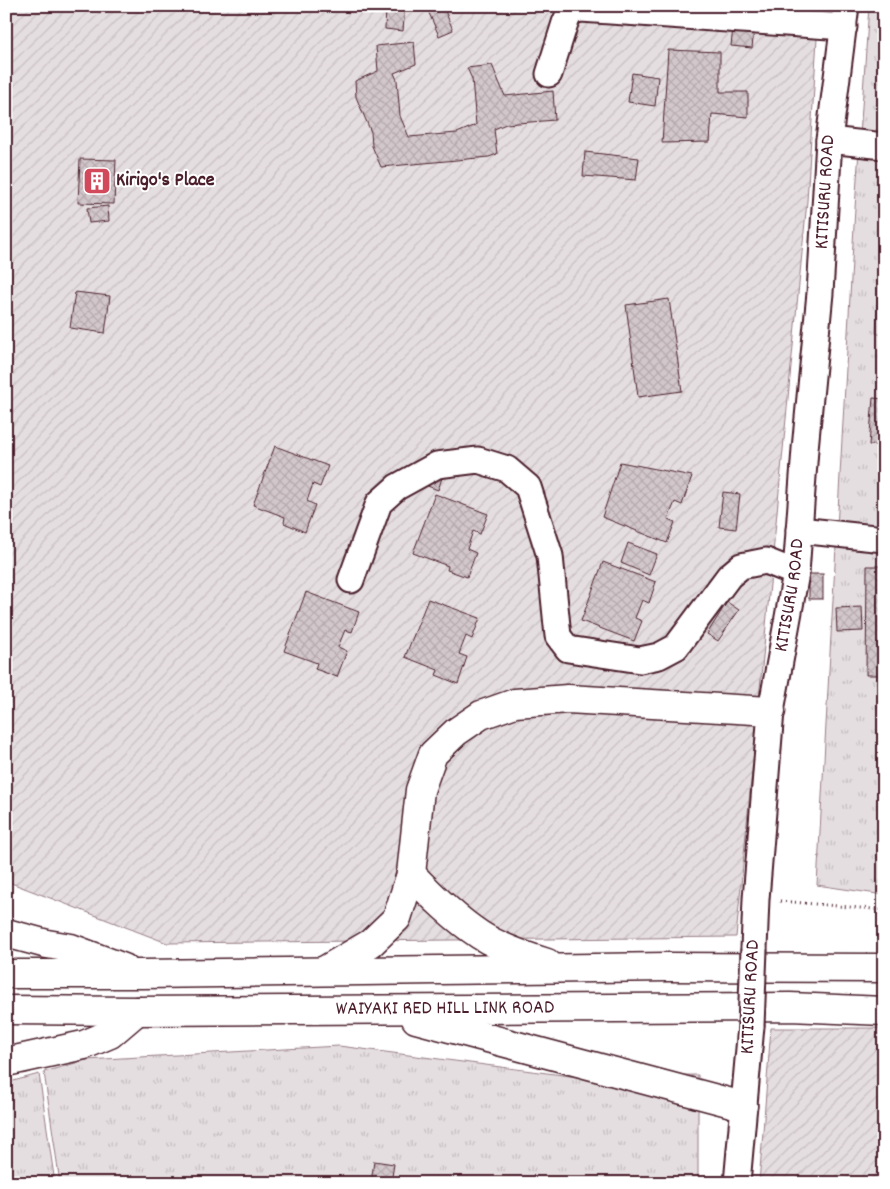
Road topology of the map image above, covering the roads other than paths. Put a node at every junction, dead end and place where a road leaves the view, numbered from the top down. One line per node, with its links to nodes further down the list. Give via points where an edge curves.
1 (845, 17): 2 (street, via 581,9 570,12); 3 (street, KITISURU ROAD)
2 (549, 74)
3 (829, 140): 4 (street); 5 (street, KITISURU ROAD)
4 (884, 146)
5 (800, 530): 6 (street); 7 (street, KITISURU ROAD)
6 (884, 539)
7 (796, 573): 8 (street, via 766,561 741,566 729,576 676,647 659,656 640,660 568,649 558,636 550,556 528,487 507,469 478,460 437,465 397,487 379,503); 9 (street, KITISURU ROAD)
8 (351, 580)
9 (771, 711): 10 (main road, via 568,699 515,702 481,716 456,732 433,754 420,790); 22 (street, KITISURU ROAD, bridge)
10 (411, 874): 13 (main road, via 434,899 480,935 529,958); 14 (main road, via 397,918 371,943)
11 (6, 933): 16 (main road, via 71,948)
12 (884, 968): 13 (main road, WAIYAKI RED HILL LINK ROAD)
13 (567, 969): 14 (main road, WAIYAKI RED HILL LINK ROAD)
14 (323, 971): 16 (main road, WAIYAKI RED HILL LINK ROAD)
15 (6, 974): 16 (main road, WAIYAKI RED HILL LINK ROAD)
16 (142, 974)
17 (6, 1010): 19 (main road, WAIYAKI RED HILL LINK ROAD)
18 (382, 1010): 19 (main road, WAIYAKI RED HILL LINK ROAD); 20 (main road, WAIYAKI RED HILL LINK ROAD, via 790,1007); 22 (main road)
19 (137, 1011): 21 (main road, via 110,1034 84,1045)
20 (884, 1011)
21 (6, 1062)
22 (743, 1106): 23 (street, KITISURU ROAD)
23 (737, 1183)

